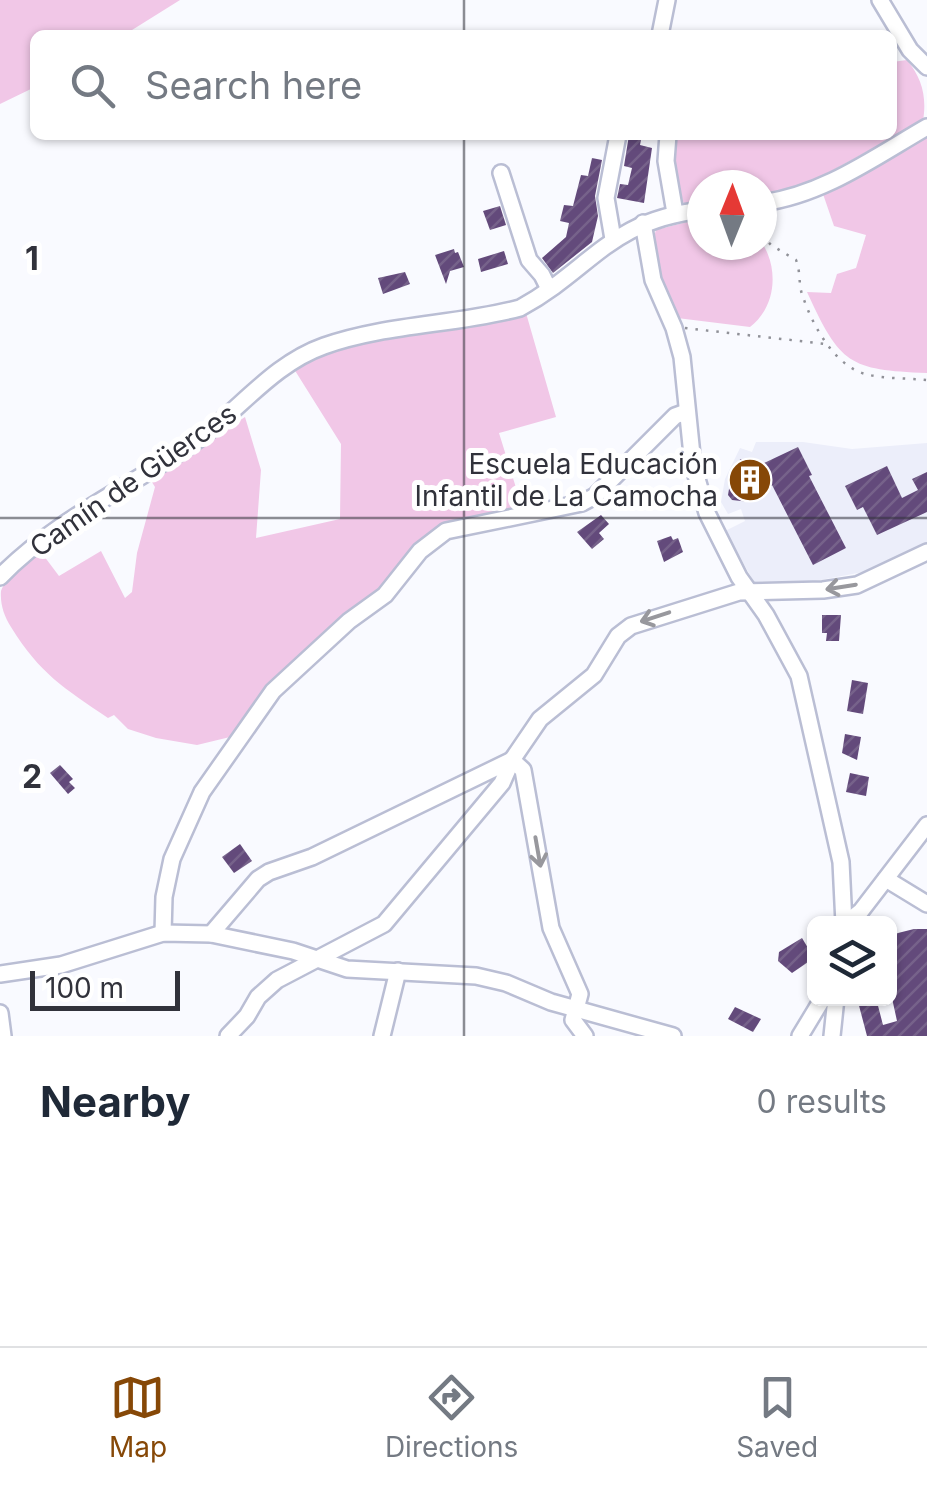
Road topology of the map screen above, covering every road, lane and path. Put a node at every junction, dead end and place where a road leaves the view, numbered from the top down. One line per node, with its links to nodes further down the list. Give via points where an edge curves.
1 (666, 0): 3 (street)
2 (880, 0): 4 (street)
3 (661, 30)
4 (925, 67)
5 (927, 127): 9 (street, via 826,184)
6 (617, 140): 13 (street, via 606,198)
7 (668, 140): 11 (street)
8 (502, 173): 15 (street, via 529,260)
9 (777, 199)
10 (687, 212): 11 (street, Camín de Güerces)
11 (675, 213): 12 (street, Camín de Güerces)
12 (642, 222): 13 (street, Camín de Güerces); 16 (street, via 653,280)
13 (613, 238): 15 (street, Camín de Güerces)
14 (777, 249): 17 (path, via 796,260 804,299)
15 (549, 289): 21 (street, Camín de Güerces, via 520,308 353,338 300,356 190,446 29,549)
16 (674, 328): 17 (path); 19 (street)
17 (827, 344): 18 (path, via 863,374)
18 (927, 380)
19 (686, 412): 22 (street, via 707,513); 29 (street, via 582,503 434,539 385,595 273,691 192,809 172,859)
20 (927, 552): 22 (street, one-way to 22, via 856,585)
21 (0, 576)
22 (748, 591): 23 (street, one-way to 23, via 631,626 594,675 540,719); 27 (street, via 799,676 840,862)
23 (512, 760): 30 (street, via 312,858 269,872); 31 (street, via 502,784 384,924); 36 (street, one-way to 36, via 523,770 551,928 580,994)
24 (927, 825): 25 (street)
25 (886, 879): 26 (street); 28 (street)
26 (927, 904)
27 (843, 916)
28 (853, 916)
29 (164, 933): 30 (street); 33 (street, via 62,966)
30 (211, 934): 31 (street)
31 (319, 959): 32 (street, via 347,970); 39 (street, via 277,980)
32 (398, 971): 36 (street, via 476,976); 40 (street)
33 (0, 974)
34 (818, 1006): 43 (street)
35 (835, 1006): 44 (street)
36 (576, 1010): 41 (street, via 573,1020); 42 (street)
37 (0, 1013): 38 (street)
38 (3, 1036)
39 (228, 1036)
40 (382, 1036)
41 (584, 1036)
42 (673, 1036)
43 (800, 1036)
44 (832, 1036)

